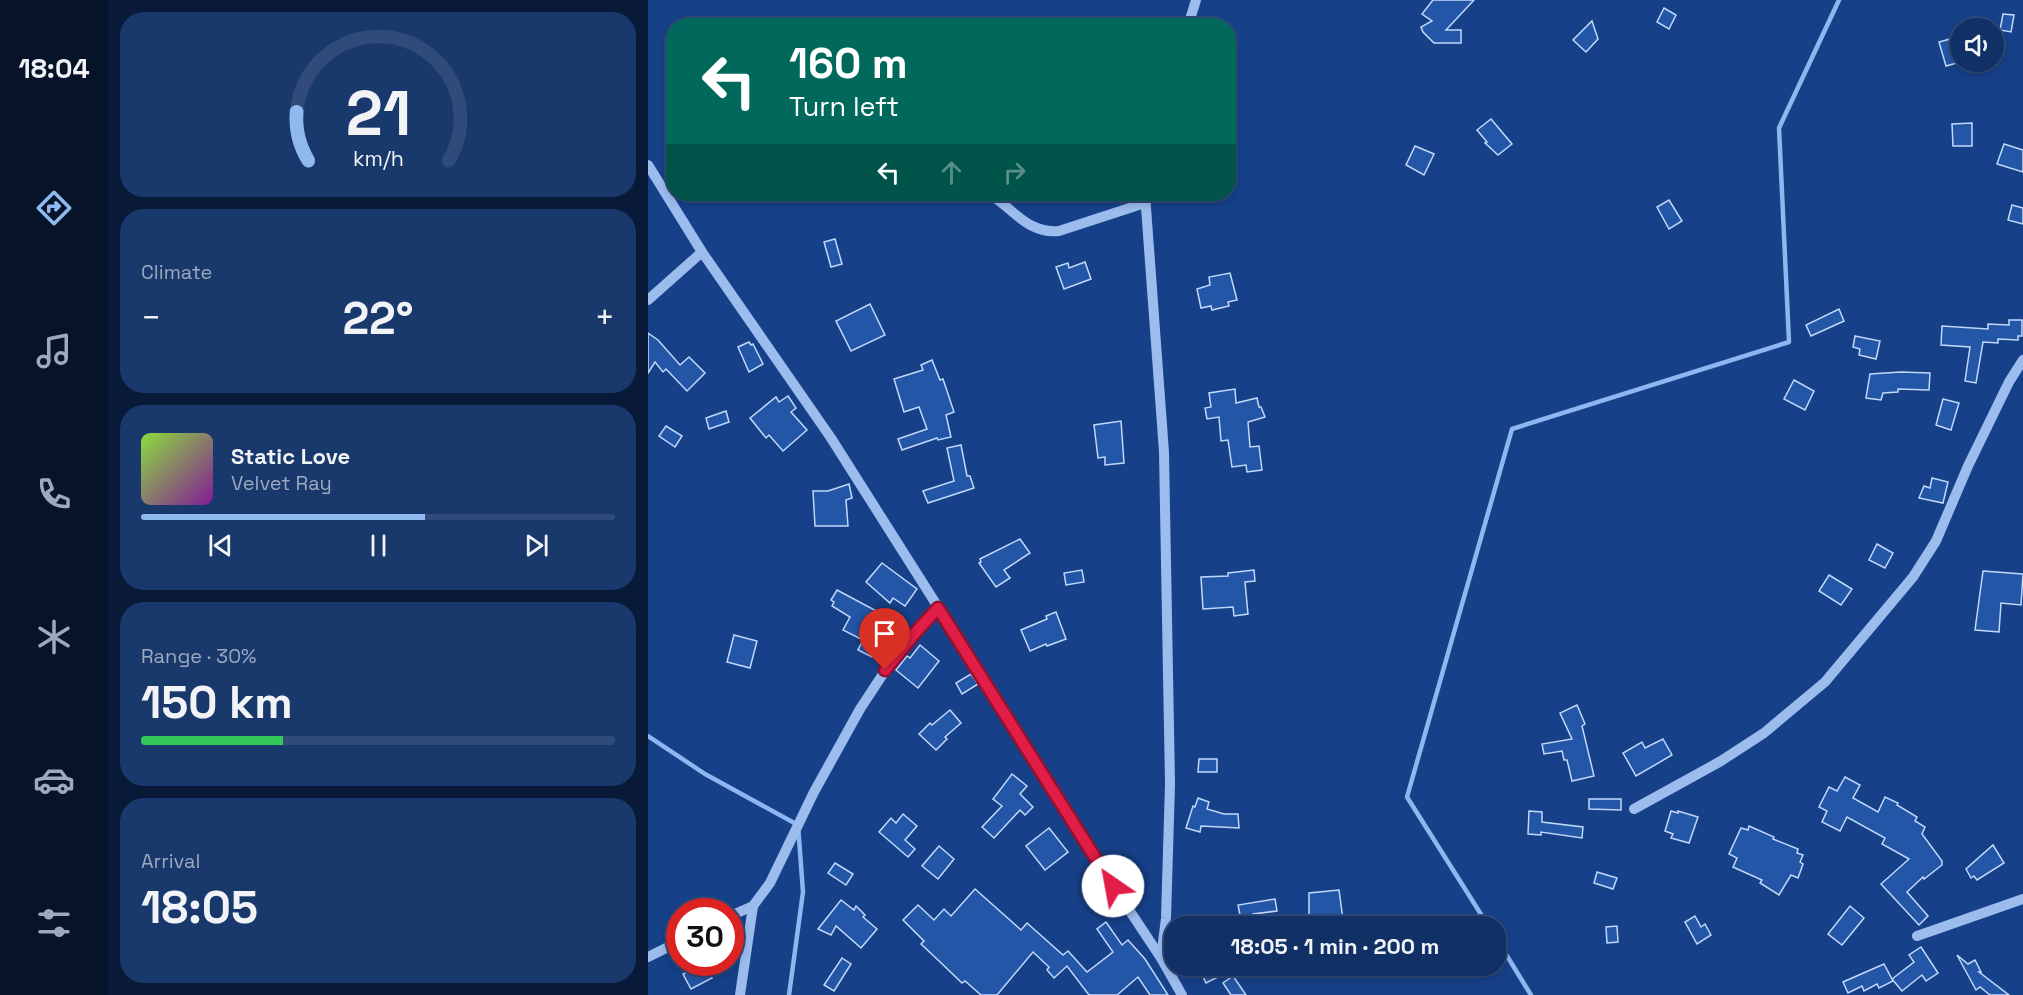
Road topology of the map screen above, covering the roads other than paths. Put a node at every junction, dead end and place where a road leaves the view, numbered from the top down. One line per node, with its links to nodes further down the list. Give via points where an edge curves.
1 (1196, 0): 2 (street)
2 (1190, 18)
3 (648, 165): 4 (street)
4 (666, 194)
5 (670, 201): 9 (street)
6 (998, 201): 7 (street, via 1026,224 1048,232)
7 (1137, 201)
8 (1145, 201): 20 (street, via 1164,452 1170,784)
9 (702, 252): 10 (street); 12 (street, via 831,438)
10 (648, 300)
11 (2023, 360): 13 (street, via 1968,466 1936,541 1913,577 1825,682 1764,733)
12 (938, 608): 15 (street, via 885,670 860,708 770,883); 20 (street)
13 (1634, 809)
14 (2023, 899): 17 (street)
15 (753, 906): 16 (street); 21 (street)
16 (744, 910)
17 (1917, 936)
18 (666, 948): 19 (street)
19 (648, 957)
20 (1161, 958): 22 (street)
21 (740, 995)
22 (1182, 995)

